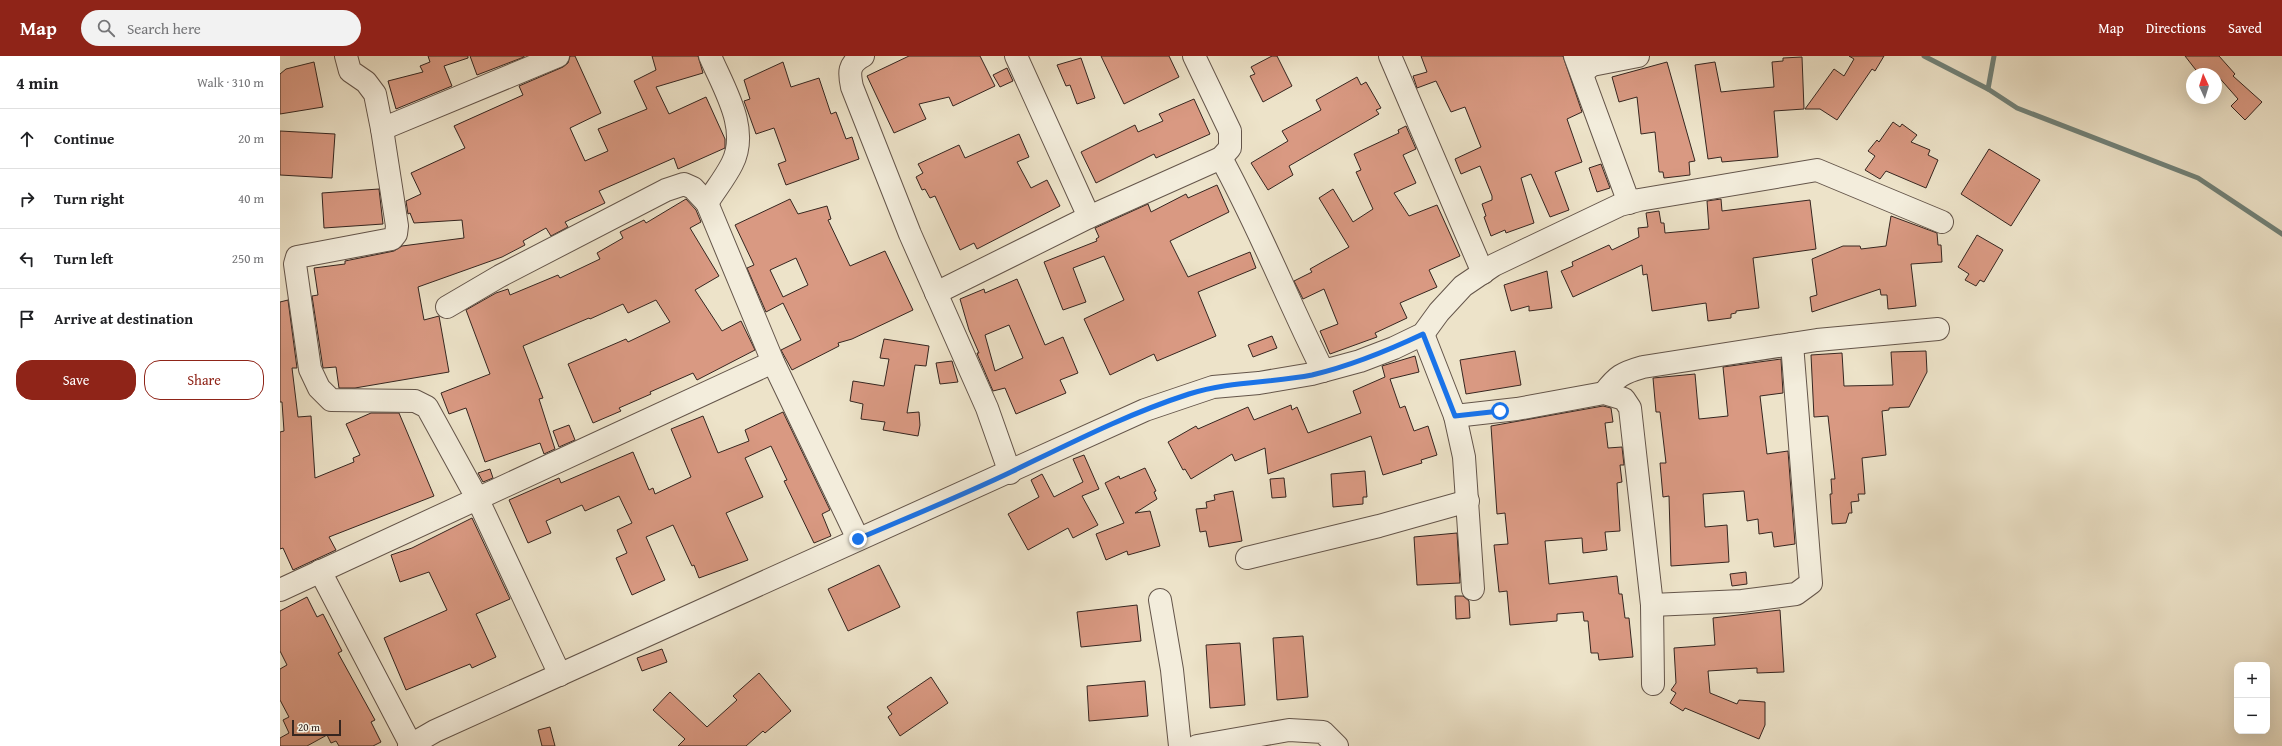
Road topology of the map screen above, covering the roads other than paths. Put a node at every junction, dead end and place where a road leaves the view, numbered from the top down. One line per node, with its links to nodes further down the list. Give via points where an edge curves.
1 (346, 56): 10 (street, via 350,71 366,82 375,94)
2 (558, 56): 10 (street)
3 (710, 56): 12 (street, via 737,121 739,138 732,163)
4 (863, 56): 17 (street, via 853,63 849,73 852,87)
5 (1016, 56): 14 (street)
6 (1194, 56): 11 (street, via 1230,131 1230,148)
7 (1390, 56): 16 (street)
8 (1638, 56): 9 (street, via 1592,65)
9 (1578, 65): 13 (street)
10 (382, 129): 27 (street, via 397,226 396,234 392,238 297,256 310,369 319,388 331,400 415,401 427,406)
11 (1221, 158): 14 (street); 23 (street, via 1242,197)
12 (707, 203): 18 (street, via 693,188 684,184 666,190 500,276); 22 (street)
13 (1629, 203): 15 (street, via 1817,170); 16 (street, via 1494,265)
14 (1089, 217): 17 (street)
15 (1942, 222)
16 (1483, 273): 20 (street, via 1463,286 1438,312)
17 (936, 293): 26 (street, via 987,408)
18 (447, 307)
19 (1938, 329): 21 (street)
20 (1423, 334): 23 (street, via 1366,358); 25 (street)
21 (1792, 344): 24 (street, via 1643,366 1616,377); 35 (street, via 1811,583 1796,594 1742,601)
22 (773, 362): 27 (street); 29 (street)
23 (1323, 371): 26 (street, via 1259,383 1213,387 1188,394 1111,425)
24 (1604, 393): 25 (street, via 1517,409); 35 (street, via 1624,399 1630,408)
25 (1455, 416): 28 (street, via 1464,457)
26 (1010, 473): 29 (street)
27 (477, 498): 31 (street); 36 (street)
28 (1468, 501): 30 (street); 32 (street)
29 (858, 539): 36 (street)
30 (1247, 558)
31 (320, 571): 33 (street); 38 (street)
32 (1472, 589)
33 (280, 590)
34 (1160, 600): 39 (street, via 1172,670)
35 (1652, 605): 37 (street)
36 (560, 675): 38 (street, via 435,731)
37 (1653, 684)
38 (410, 746)
39 (1180, 746)
40 (1197, 746): 41 (street, via 1289,730 1323,732)
41 (1336, 746)

